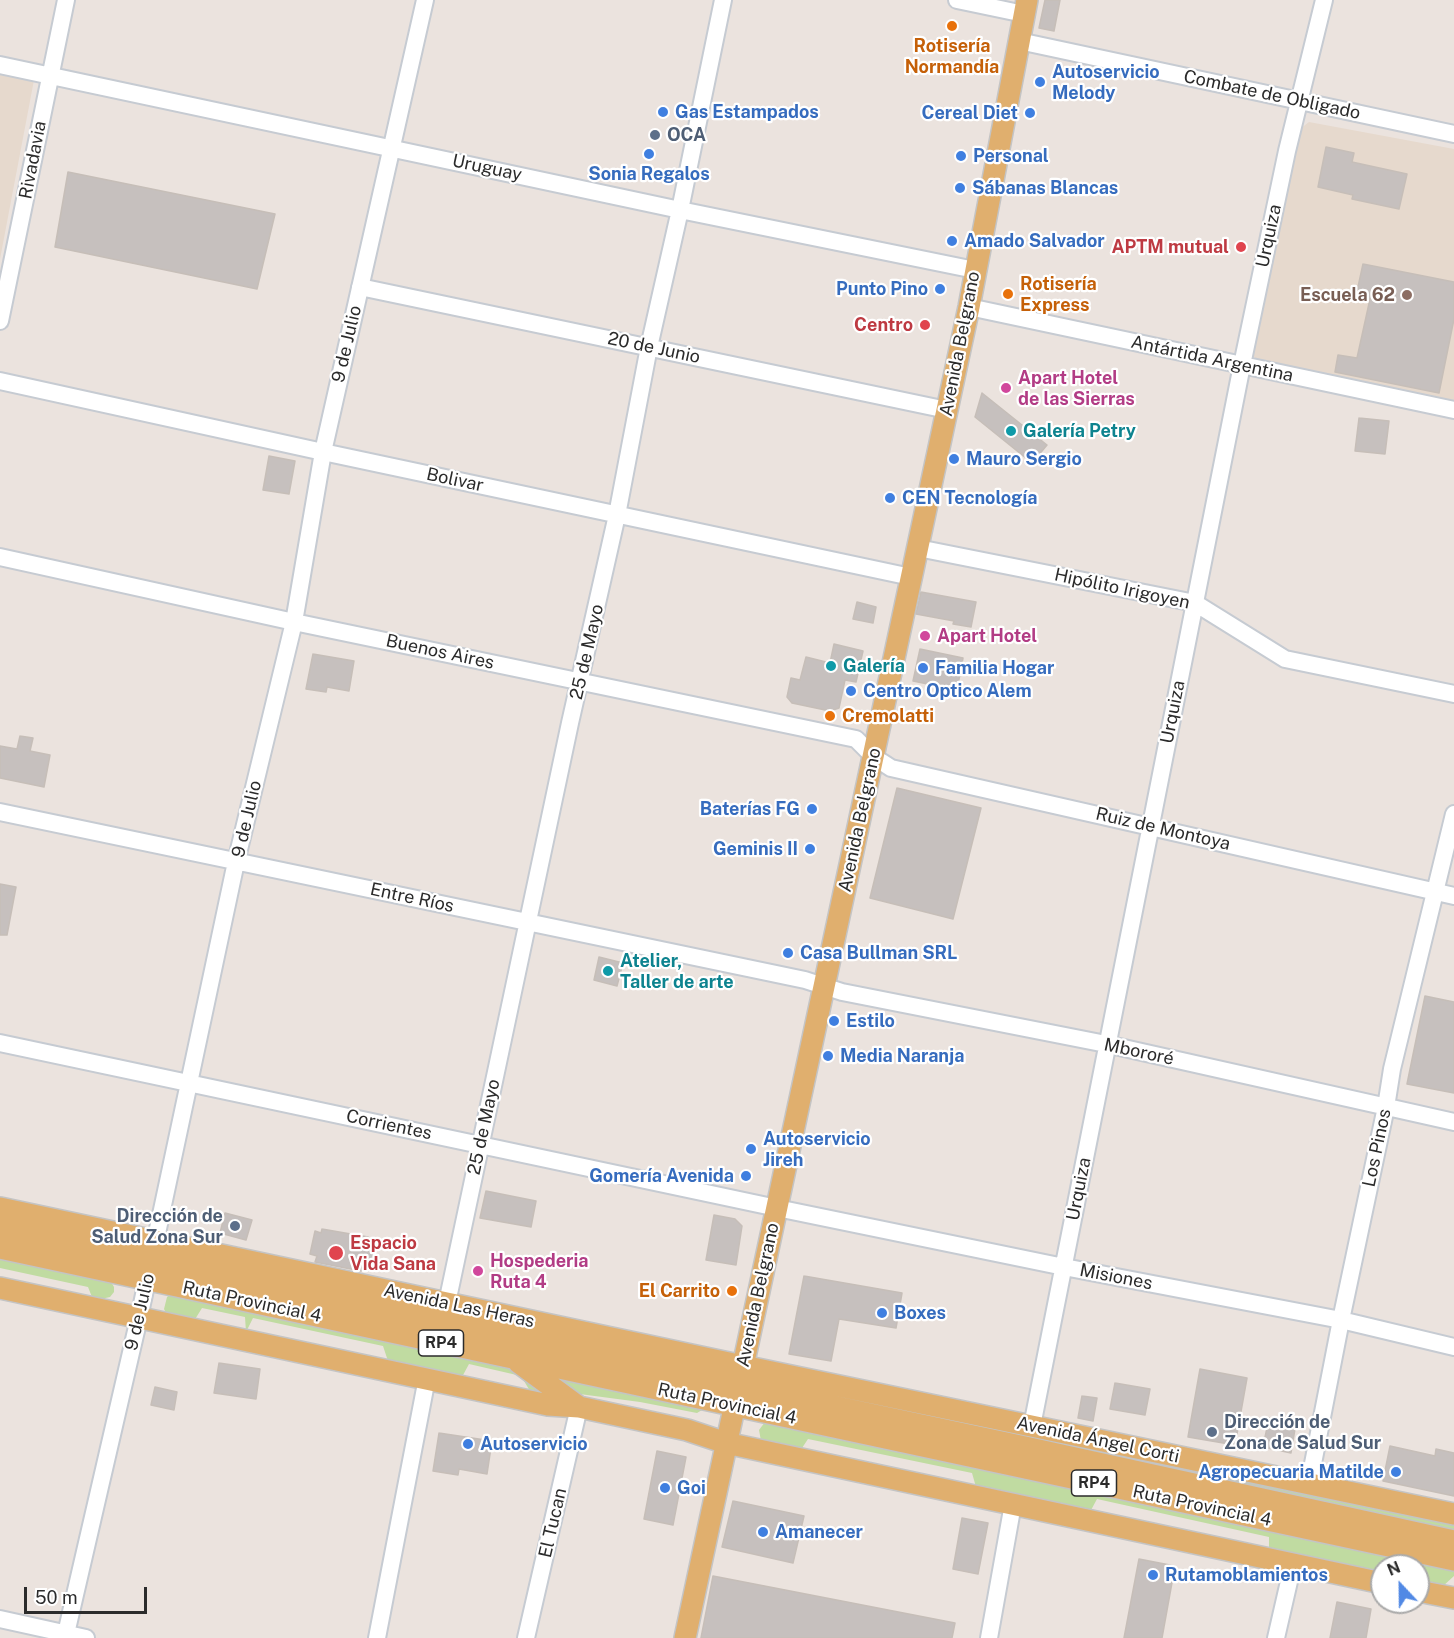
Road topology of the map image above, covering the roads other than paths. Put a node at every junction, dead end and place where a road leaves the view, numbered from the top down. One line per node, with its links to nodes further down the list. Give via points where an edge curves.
1 (66, 0): 9 (street, Rivadavia)
2 (425, 0): 12 (street, 9 de Julio)
3 (723, 0): 13 (street, 25 de Mayo)
4 (957, 0): 6 (street)
5 (1324, 0): 10 (street, Urquiza)
6 (1026, 7): 7 (main road, Avenida Belgrano)
7 (1019, 41): 10 (street, Combate de Obligado); 14 (main road, Avenida Belgrano)
8 (0, 65): 9 (street, Uruguay)
9 (50, 76): 12 (street, Uruguay); 16 (street, Rivadavia)
10 (1300, 101): 11 (street, Combate de Obligado); 20 (street, Urquiza)
11 (1454, 134)
12 (393, 147): 13 (street, Uruguay); 15 (street, 9 de Julio)
13 (680, 210): 14 (street, Uruguay); 19 (street, 25 de Mayo)
14 (975, 270): 17 (main road, Avenida Belgrano)
15 (360, 287): 19 (street, 20 de Junio); 24 (street, 9 de Julio)
16 (2, 303): 18 (street, Rivadavia)
17 (969, 307): 20 (street, Antártida Argentina); 22 (main road, Avenida Belgrano)
18 (0, 321)
19 (649, 347): 22 (street, 20 de Junio); 25 (street, 25 de Mayo)
20 (1242, 365): 23 (street, Antártida Argentina); 29 (street, Urquiza)
21 (0, 381): 24 (street, Bolivar)
22 (947, 410): 26 (main road, Avenida Belgrano)
23 (1454, 410)
24 (323, 452): 25 (street, Bolivar); 30 (street, 9 de Julio)
25 (617, 515): 28 (street, Bolivar); 31 (street, 25 de Mayo)
26 (918, 548): 28 (main road, Avenida Belgrano); 29 (street, Hipólito Irigoyen)
27 (0, 557): 30 (street, Buenos Aires)
28 (911, 577): 33 (main road, Avenida Belgrano)
29 (1195, 603): 32 (street, Hipólito Irigoyen, via 1285,659); 36 (street, Urquiza)
30 (294, 622): 31 (street, Buenos Aires); 37 (street, 9 de Julio)
31 (580, 681): 33 (street, Buenos Aires, via 856,739); 40 (street, 25 de Mayo)
32 (1454, 694)
33 (874, 756): 36 (street, Ruiz de Montoya, via 891,768); 41 (main road, Avenida Belgrano)
34 (0, 812): 37 (street, Entre Ríos)
35 (1454, 814): 38 (street, Los Pinos)
36 (1150, 825): 38 (street, Ruiz de Montoya); 43 (street, Urquiza)
37 (236, 862): 40 (street, Entre Ríos); 44 (street, 9 de Julio)
38 (1435, 892): 39 (street, Ruiz de Montoya); 45 (street, Los Pinos)
39 (1454, 896)
40 (528, 921): 41 (street, Entre Ríos); 47 (street, 25 de Mayo)
41 (823, 987): 43 (street, Mbororé); 49 (main road, Avenida Belgrano)
42 (0, 1043): 44 (street, Corrientes)
43 (1106, 1044): 45 (street, Mbororé); 53 (street, Urquiza)
44 (190, 1082): 47 (street, Corrientes); 51 (street, 9 de Julio)
45 (1386, 1107): 46 (street, Mbororé); 58 (street, Los Pinos)
46 (1454, 1122)
47 (480, 1145): 49 (street, Corrientes); 56 (street, 25 de Mayo)
48 (0, 1208): 51 (main road, Avenida Las Heras)
49 (777, 1208): 53 (street, Misiones); 61 (main road, Avenida Belgrano)
50 (5, 1228): 54 (main road, Ruta Provincial 4 / RP4)
51 (156, 1241): 54 (street, 9 de Julio); 56 (main road, Avenida Las Heras)
52 (0, 1248): 54 (main road, Ruta Provincial 4 / RP4)
53 (1064, 1267): 58 (street, Misiones); 66 (street, Urquiza)
54 (149, 1271): 57 (street, 9 de Julio); 60 (main road, Ruta Provincial 4 / RP4); 63 (main road, Ruta Provincial 4 / RP4)
55 (0, 1288): 57 (main road)
56 (447, 1303): 61 (main road, Avenida Las Heras)
57 (139, 1318): 62 (main road); 79 (street, 9 de Julio)
58 (1341, 1320): 59 (street, Misiones); 69 (street, Los Pinos)
59 (1454, 1347)
60 (513, 1358): 63 (main road, Ruta Provincial 4 / RP4); 64 (main road)
61 (742, 1366): 63 (main road, Avenida Belgrano); 65 (main road, Avenida Ángel Corti)
62 (427, 1378): 64 (main road, via 548,1405); 81 (street)
63 (736, 1396): 67 (main road, Avenida Belgrano); 68 (main road, Ruta Provincial 4 / RP4); 73 (main road, Ruta Provincial 4 / RP4)
64 (579, 1407): 67 (main road, via 694,1432); 82 (street, El Tucan)
65 (968, 1413): 66 (main road, Avenida Ángel Corti); 68 (main road)
66 (1032, 1426): 69 (main road, Avenida Ángel Corti)
67 (726, 1443): 70 (main road, RP4); 83 (main road, Avenida Belgrano)
68 (1024, 1447): 72 (main road, Ruta Provincial 4 / RP4)
69 (1309, 1484): 71 (main road, Avenida Ángel Corti)
70 (1013, 1504): 74 (main road, RP4); 84 (street)
71 (1454, 1514)
72 (1454, 1541)
73 (1454, 1560)
74 (1293, 1564): 75 (main road, RP4); 85 (street)
75 (1370, 1580)
76 (1430, 1593): 77 (main road)
77 (1454, 1598)
78 (0, 1619): 79 (street)
79 (65, 1636): 80 (street)
80 (87, 1638)
81 (377, 1638)
82 (526, 1638)
83 (685, 1638)
84 (989, 1638)
85 (1276, 1638)

